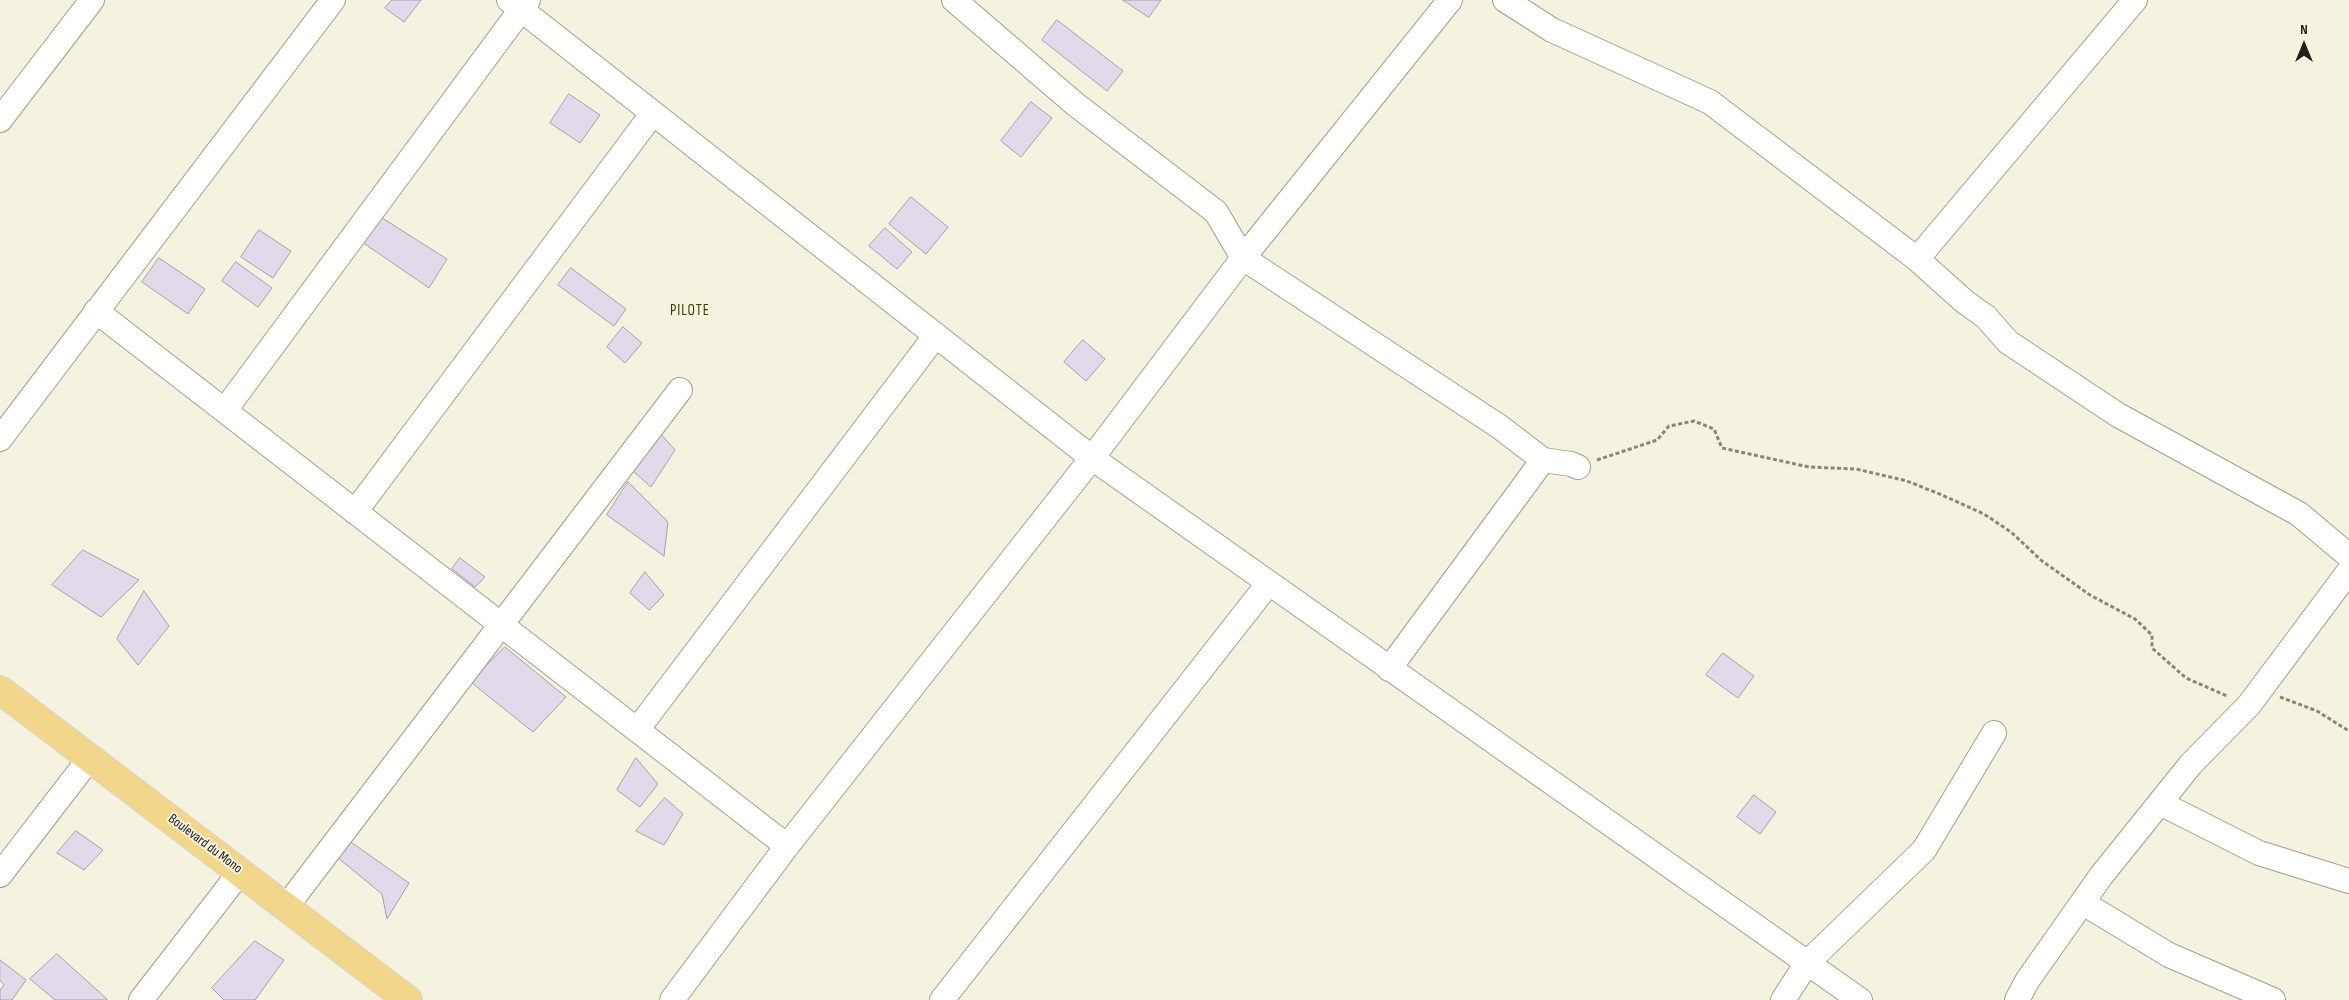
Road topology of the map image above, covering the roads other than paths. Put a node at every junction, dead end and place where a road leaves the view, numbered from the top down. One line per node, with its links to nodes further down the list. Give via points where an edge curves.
1 (92, 0): 9 (street)
2 (333, 0): 12 (street)
3 (954, 0): 10 (street, via 1075,104 1216,212)
4 (1450, 0): 10 (street)
5 (1505, 0): 11 (street, via 1552,30 1710,102)
6 (2135, 0): 11 (street)
7 (520, 3): 8 (street); 15 (street)
8 (653, 113): 13 (street); 20 (street)
9 (0, 120)
10 (1244, 258): 17 (street); 18 (street, via 1500,427)
11 (1917, 259): 21 (street, via 1986,317 2008,342 2118,415 2299,514)
12 (96, 311): 15 (street); 16 (street)
13 (936, 336): 17 (street); 27 (street)
14 (680, 390): 24 (street)
15 (225, 410): 20 (street)
16 (0, 439)
17 (1092, 458): 23 (street); 31 (street)
18 (1543, 460): 19 (street); 25 (street)
19 (1578, 467)
20 (355, 512): 24 (street)
21 (2349, 556)
22 (2349, 572): 30 (street, via 2255,697 2191,764)
23 (1268, 584): 25 (street); 41 (street)
24 (501, 624): 27 (street); 36 (street)
25 (1389, 669): 37 (street)
26 (0, 690): 29 (main road, Boulevard du Mono)
27 (637, 730): 31 (street)
28 (1994, 733): 37 (street, via 1924,850)
29 (90, 758): 32 (main road, Boulevard du Mono); 33 (street)
30 (2160, 803): 34 (street, via 2259,853); 35 (street)
31 (787, 846): 40 (street)
32 (241, 871): 36 (main road, Boulevard du Mono); 38 (street)
33 (0, 875)
34 (2349, 881)
35 (2083, 903): 44 (street); 45 (street, via 2169,955)
36 (286, 907): 39 (main road, Boulevard du Mono)
37 (1807, 963): 42 (street); 43 (street)
38 (141, 1000)
39 (408, 1000)
40 (672, 1000)
41 (942, 1000)
42 (1783, 1000)
43 (1860, 1000)
44 (2017, 1000)
45 (2273, 1000)

